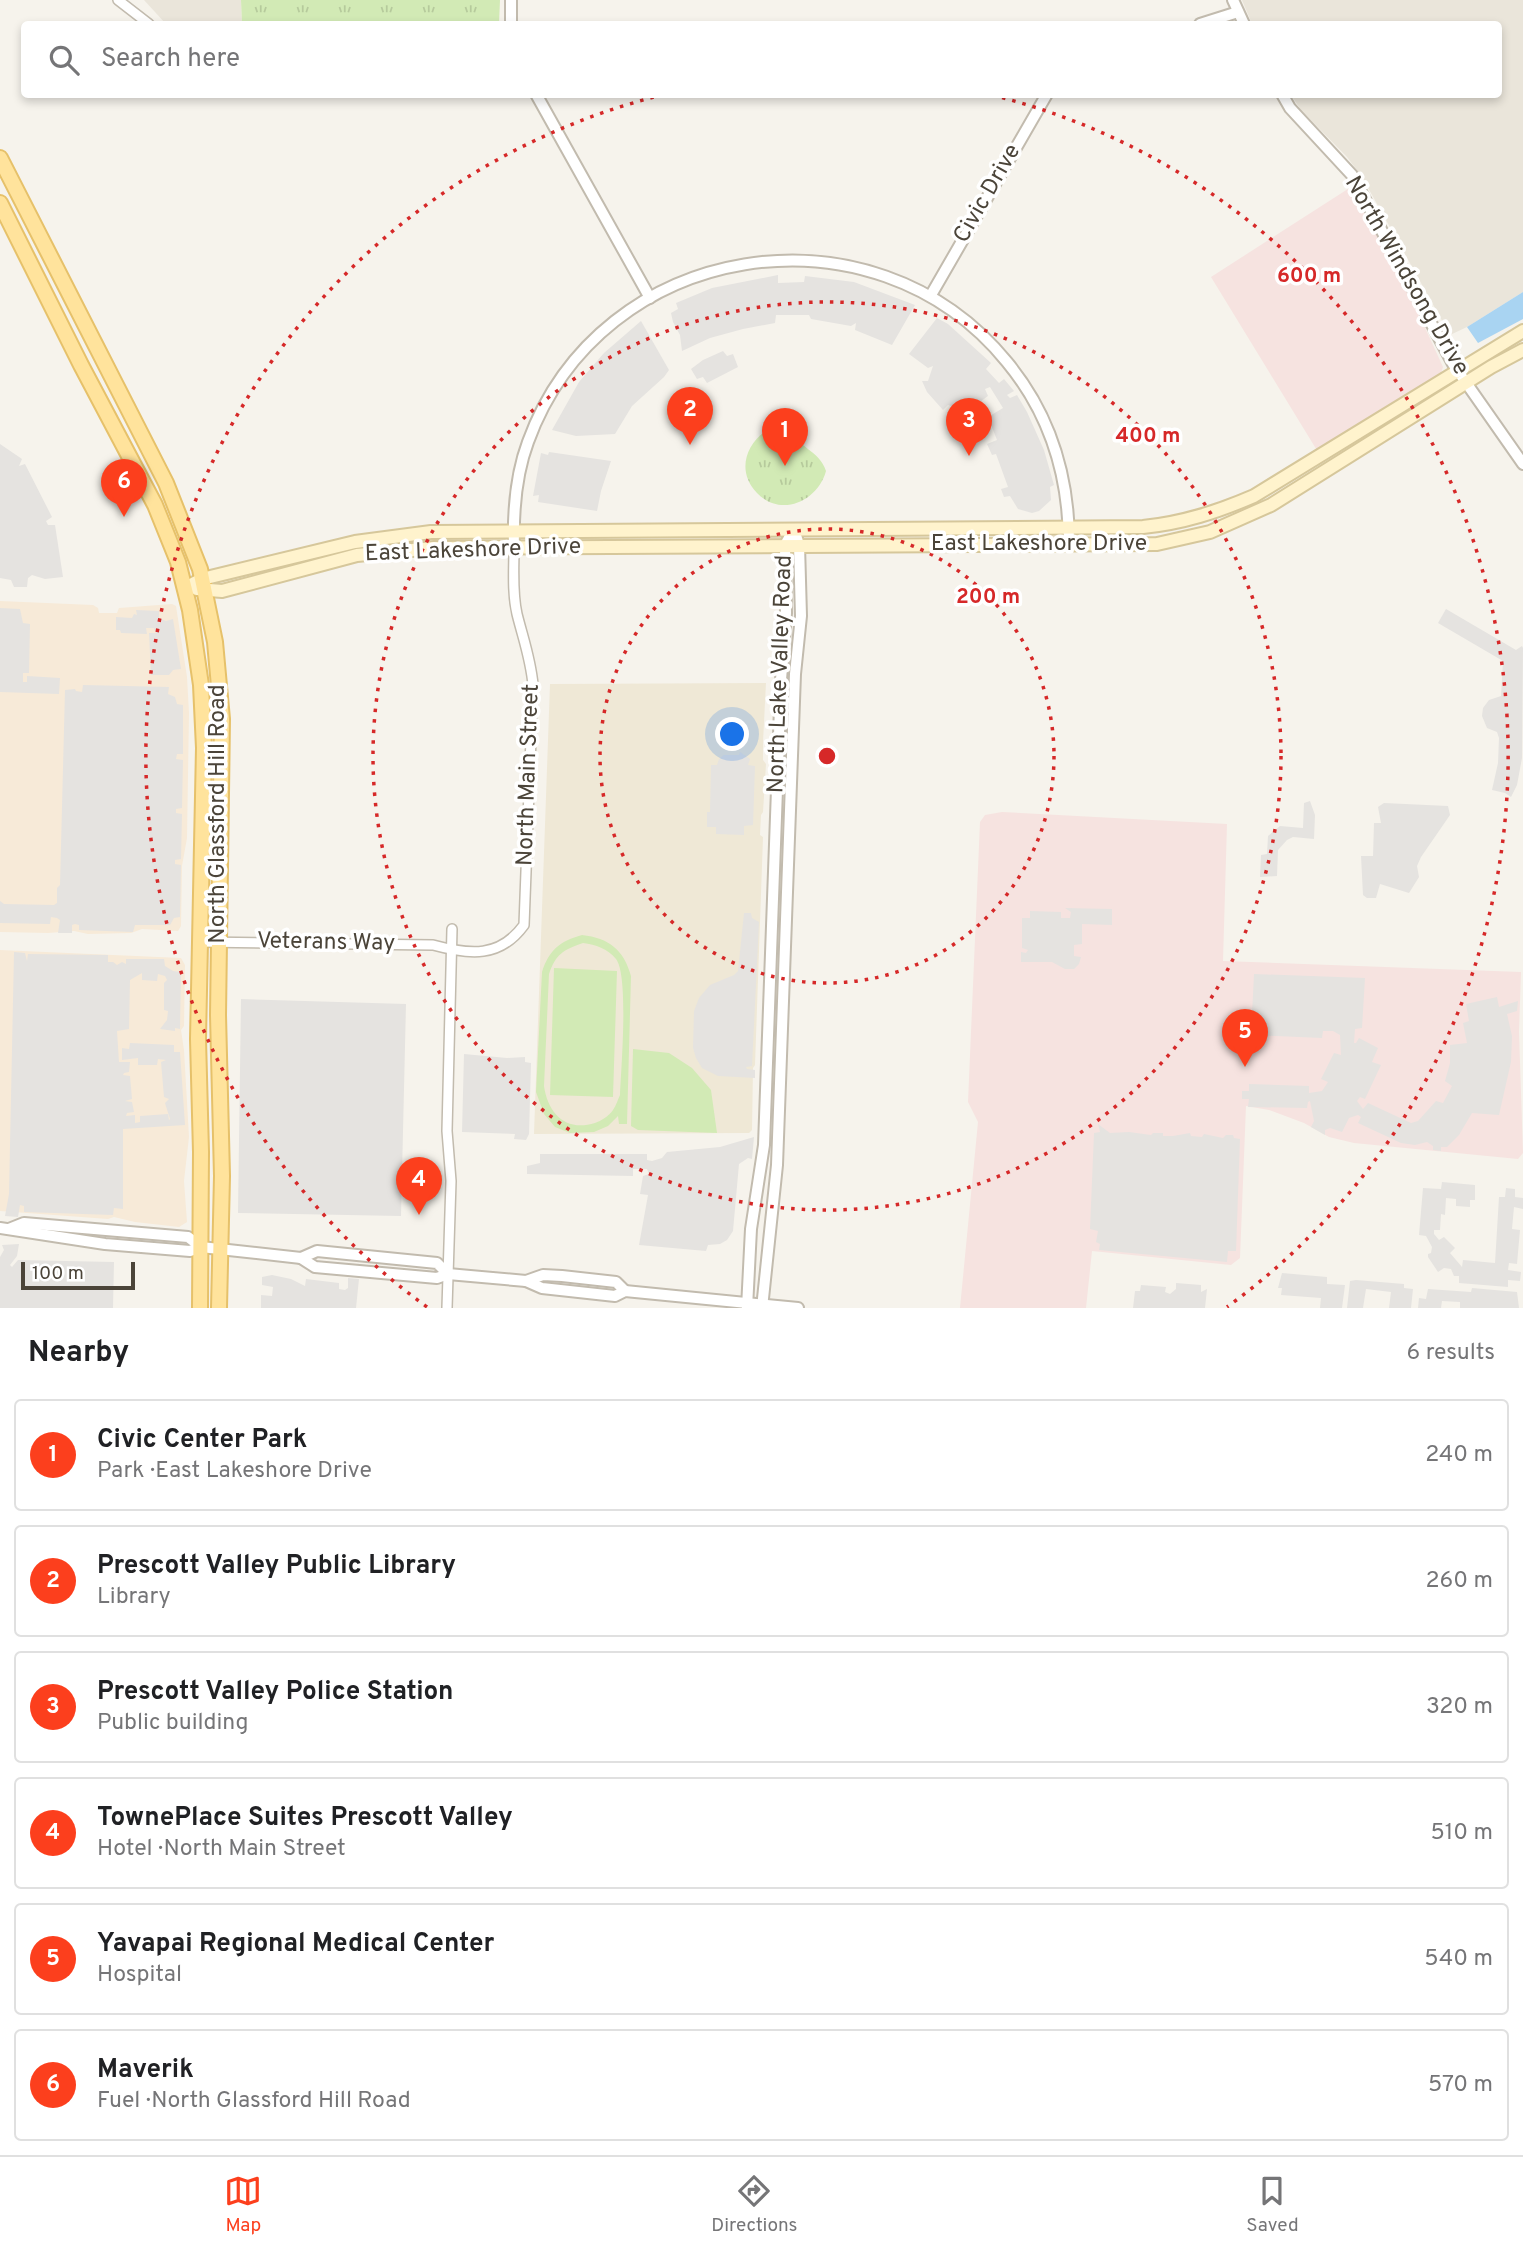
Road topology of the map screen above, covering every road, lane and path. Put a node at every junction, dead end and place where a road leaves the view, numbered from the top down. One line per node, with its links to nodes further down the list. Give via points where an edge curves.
1 (118, 0): 5 (street)
2 (511, 0): 6 (street)
3 (1233, 0): 4 (street)
4 (1238, 12): 7 (street); 8 (street)
5 (145, 21)
6 (512, 21)
7 (1210, 21)
8 (1242, 21)
9 (538, 98): 15 (street)
10 (1043, 98): 14 (street, Civic Drive)
11 (1284, 98): 18 (street, North Windsong Drive, via 1352,175)
12 (0, 158): 31 (main road, North Glassford Hill Road, via 166,482)
13 (0, 203): 32 (main road, North Glassford Hill Road, via 155,505)
14 (931, 295): 15 (street, via 862,268 790,259 719,269); 23 (street, via 985,337 1034,402 1059,461)
15 (650, 298): 25 (street, via 589,345 555,389 524,454)
16 (1523, 331): 18 (main road, East Lakeshore Drive)
17 (1523, 350): 19 (main road, East Lakeshore Drive)
18 (1457, 370): 19 (street, North Windsong Drive); 21 (main road, East Lakeshore Drive)
19 (1467, 383): 20 (street, North Windsong Drive); 22 (main road, East Lakeshore Drive)
20 (1523, 464)
21 (1271, 486): 22 (main road); 23 (main road, East Lakeshore Drive, via 1217,512 1177,523)
22 (1278, 500): 26 (main road, East Lakeshore Drive, via 1210,532 1177,540)
23 (1069, 527): 24 (main road, East Lakeshore Drive); 26 (street)
24 (794, 529): 25 (main road, East Lakeshore Drive); 27 (street, North Lake Valley Road); 28 (street, North Lake Valley Road)
25 (513, 531): 29 (street); 30 (main road, East Lakeshore Drive, via 431,532)
26 (1069, 544): 28 (main road, East Lakeshore Drive)
27 (785, 545): 28 (main road, East Lakeshore Drive); 29 (main road, East Lakeshore Drive); 41 (street, North Lake Valley Road, via 764,1145 751,1228)
28 (799, 545): 42 (street, North Lake Valley Road, via 801,616 795,674 778,1155)
29 (514, 547): 30 (main road, East Lakeshore Drive); 36 (street, North Main Street, via 513,589 533,685 524,925 513,940 499,948)
30 (356, 549): 31 (main road, East Lakeshore Drive)
31 (203, 584): 32 (main road, East Lakeshore Drive); 34 (main road, North Glassford Hill Road, via 215,642 222,719)
32 (185, 588): 35 (main road, North Glassford Hill Road, via 200,673 204,748)
33 (452, 929): 36 (street)
34 (219, 942): 35 (street, Veterans Way); 36 (street, Veterans Way, via 433,945); 39 (main road, North Glassford Hill Road)
35 (200, 943): 38 (main road, North Glassford Hill Road)
36 (452, 950): 40 (street)
37 (5, 1228): 38 (street, via 24,1223 188,1237)
38 (201, 1247): 39 (street); 43 (main road, North Glassford Hill Road)
39 (220, 1249): 40 (street, via 301,1258 317,1251 437,1263); 44 (main road, North Glassford Hill Road)
40 (448, 1273): 41 (street, via 526,1281 543,1275 562,1276 616,1282 625,1291); 45 (street)
41 (747, 1306): 42 (street)
42 (762, 1306): 46 (street)
43 (200, 1308)
44 (219, 1308)
45 (447, 1308)
46 (797, 1308)

